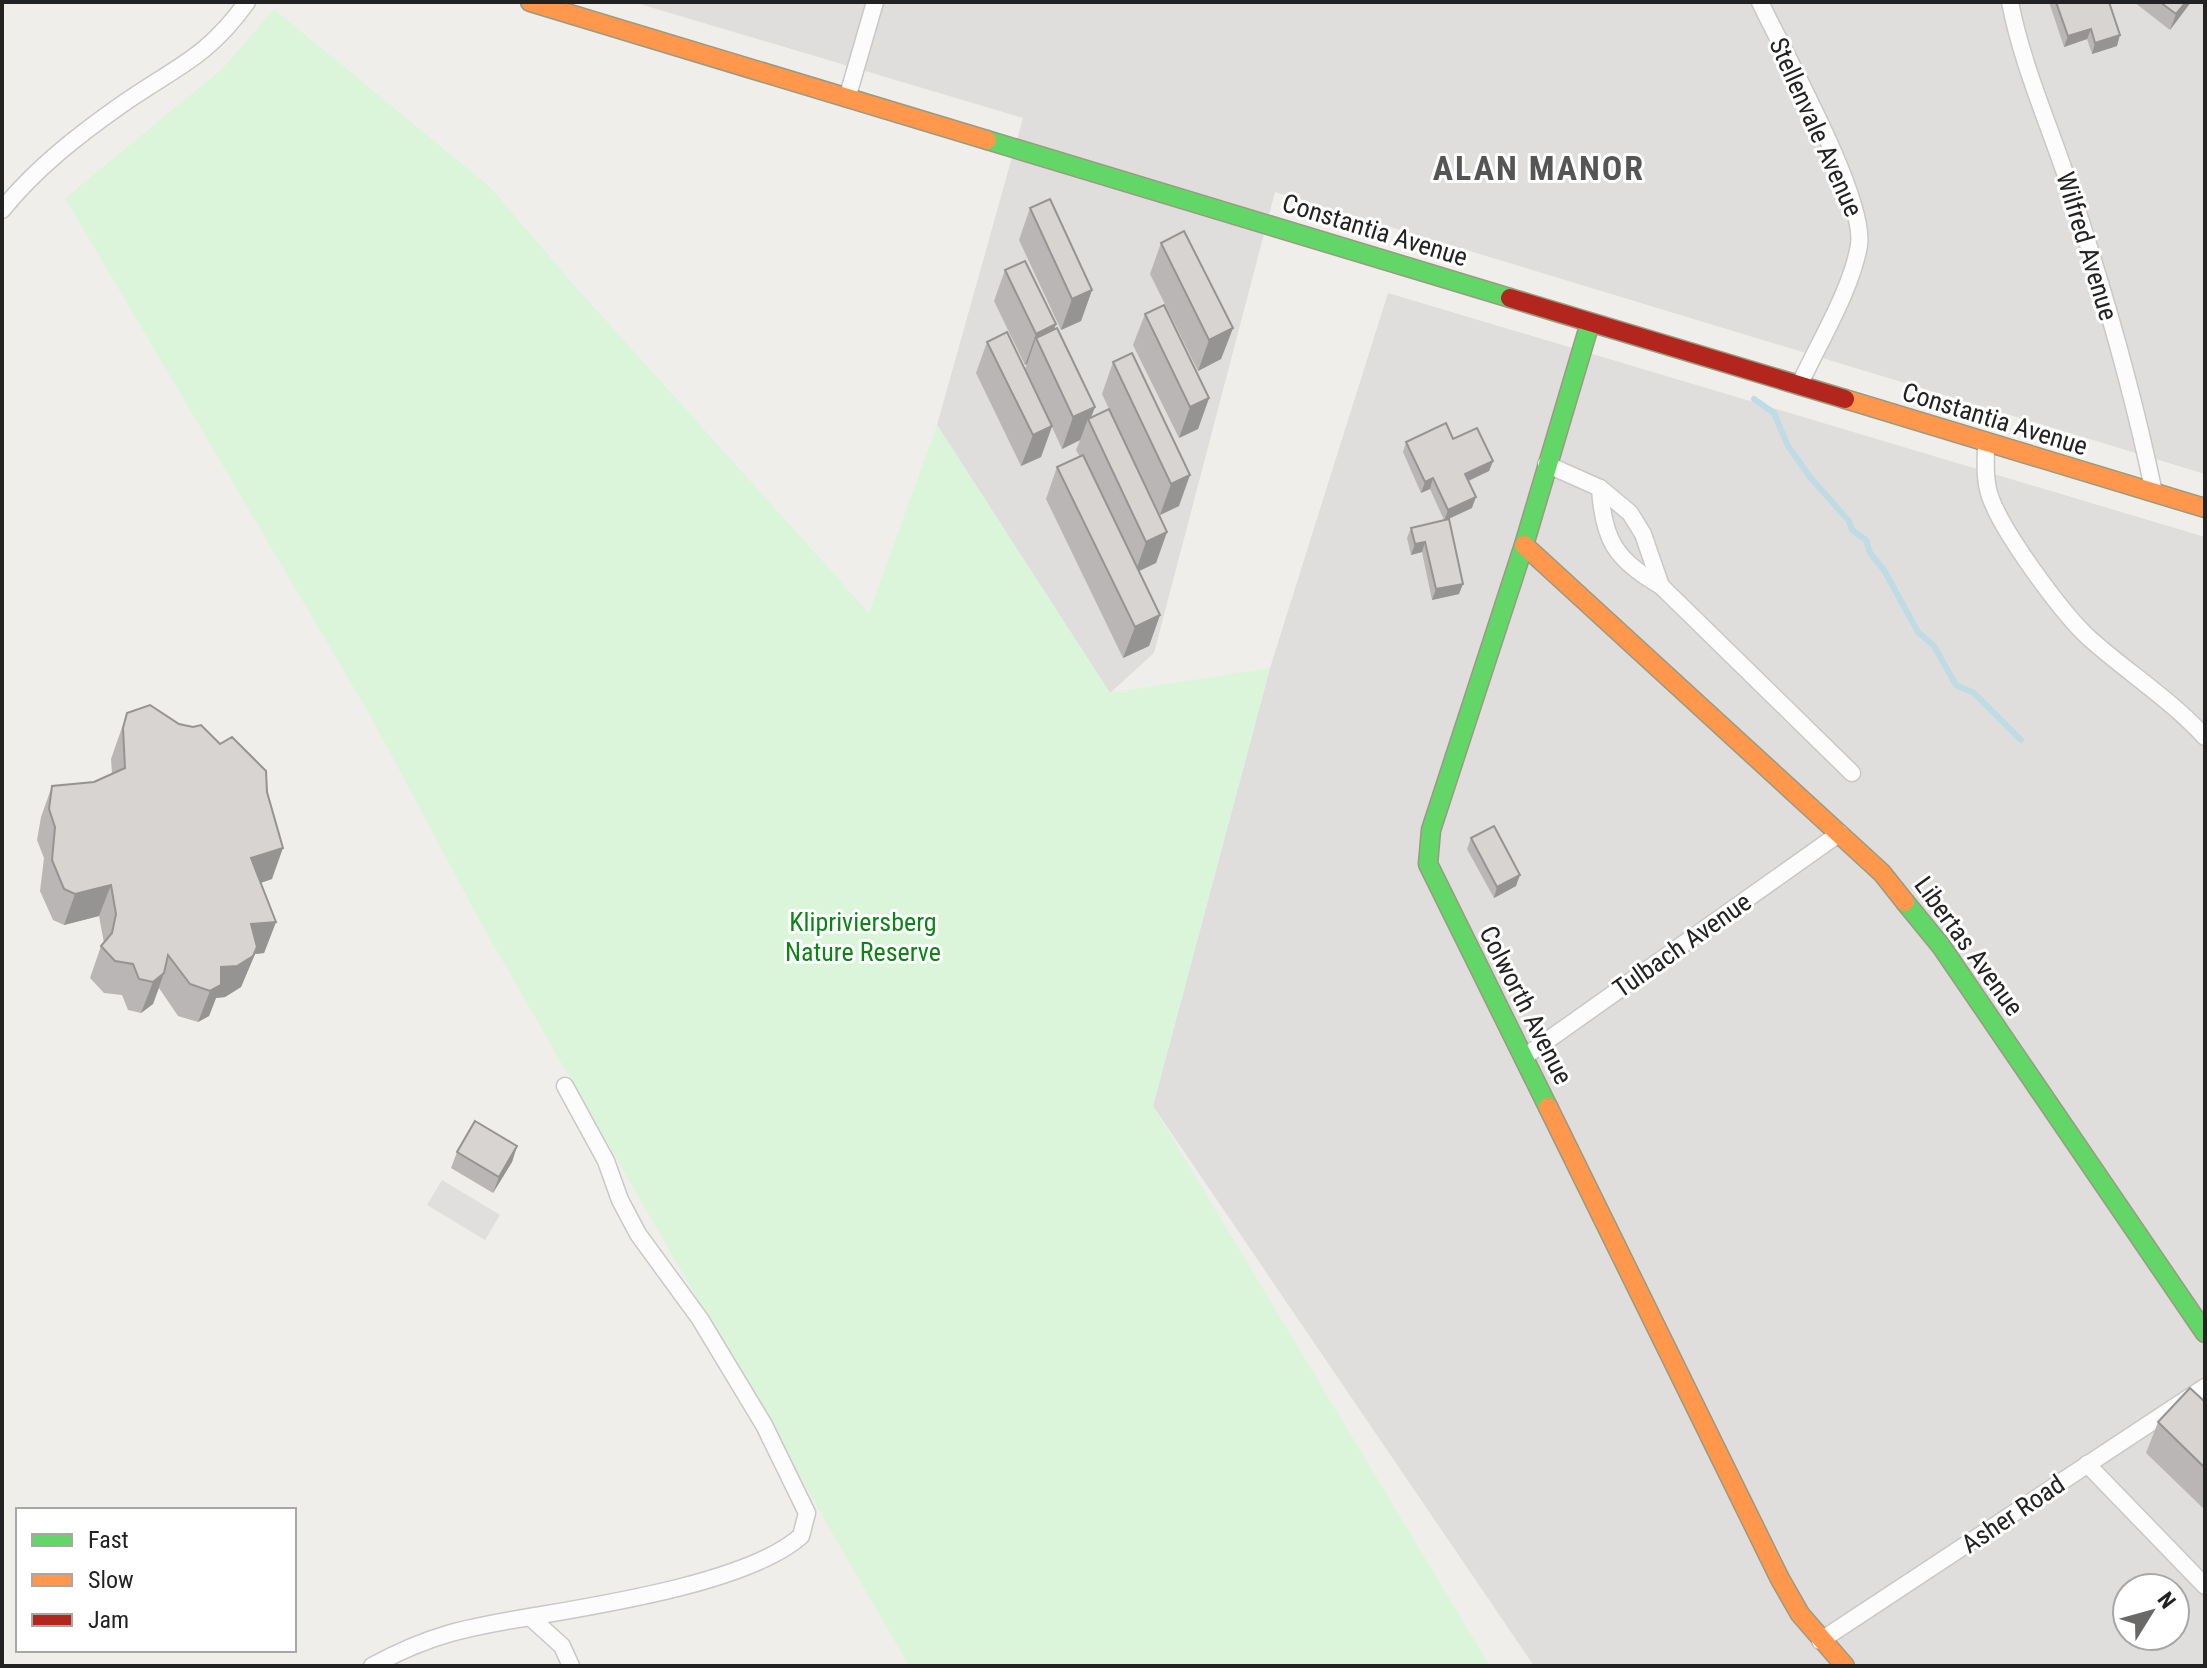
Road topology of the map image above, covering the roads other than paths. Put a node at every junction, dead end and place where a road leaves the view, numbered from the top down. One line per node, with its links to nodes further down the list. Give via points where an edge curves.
1 (247, 2): 7 (street, via 214,43 66,145)
2 (530, 2): 6 (street, Constantia Avenue)
3 (875, 2): 6 (street)
4 (1760, 2): 9 (street, Stellenvale Avenue, via 1850,191 1860,228 1856,260)
5 (2010, 2): 13 (street, Wilfred Avenue, via 2135,399)
6 (848, 95): 8 (street, Constantia Avenue)
7 (2, 210)
8 (1590, 323): 9 (street, Constantia Avenue); 11 (street, Colworth Avenue)
9 (1799, 386): 10 (street, Constantia Avenue)
10 (1986, 444): 13 (street, Constantia Avenue); 17 (street, via 1989,495 2050,589 2086,634)
11 (1546, 464): 12 (street); 15 (street, Colworth Avenue)
12 (1600, 488): 16 (street, via 1630,513); 16 (street, via 1609,539 1636,572)
13 (2154, 493): 14 (street, Constantia Avenue)
14 (2205, 508)
15 (1524, 545): 19 (street, Libertas Avenue); 20 (street, Colworth Avenue, via 1469,705 1428,852 1432,878)
16 (1661, 586): 18 (street)
17 (2205, 737)
18 (1852, 773)
19 (1840, 833): 20 (street, Tulbach Avenue); 22 (street, Libertas Avenue, via 1922,919)
20 (1524, 1057): 27 (street, Colworth Avenue, via 1780,1579)
21 (565, 1086): 26 (street, via 638,1234 708,1332 781,1455 807,1513 801,1536 772,1557 656,1591)
22 (2205, 1333)
23 (2205, 1387): 24 (street, Asher Road)
24 (2087, 1464): 25 (street); 27 (street, Asher Road)
25 (2205, 1586)
26 (530, 1617): 28 (street, via 430,1637); 29 (street, via 562,1646)
27 (1820, 1641): 30 (street, Colworth Avenue)
28 (372, 1666)
29 (571, 1666)
30 (1845, 1666)

